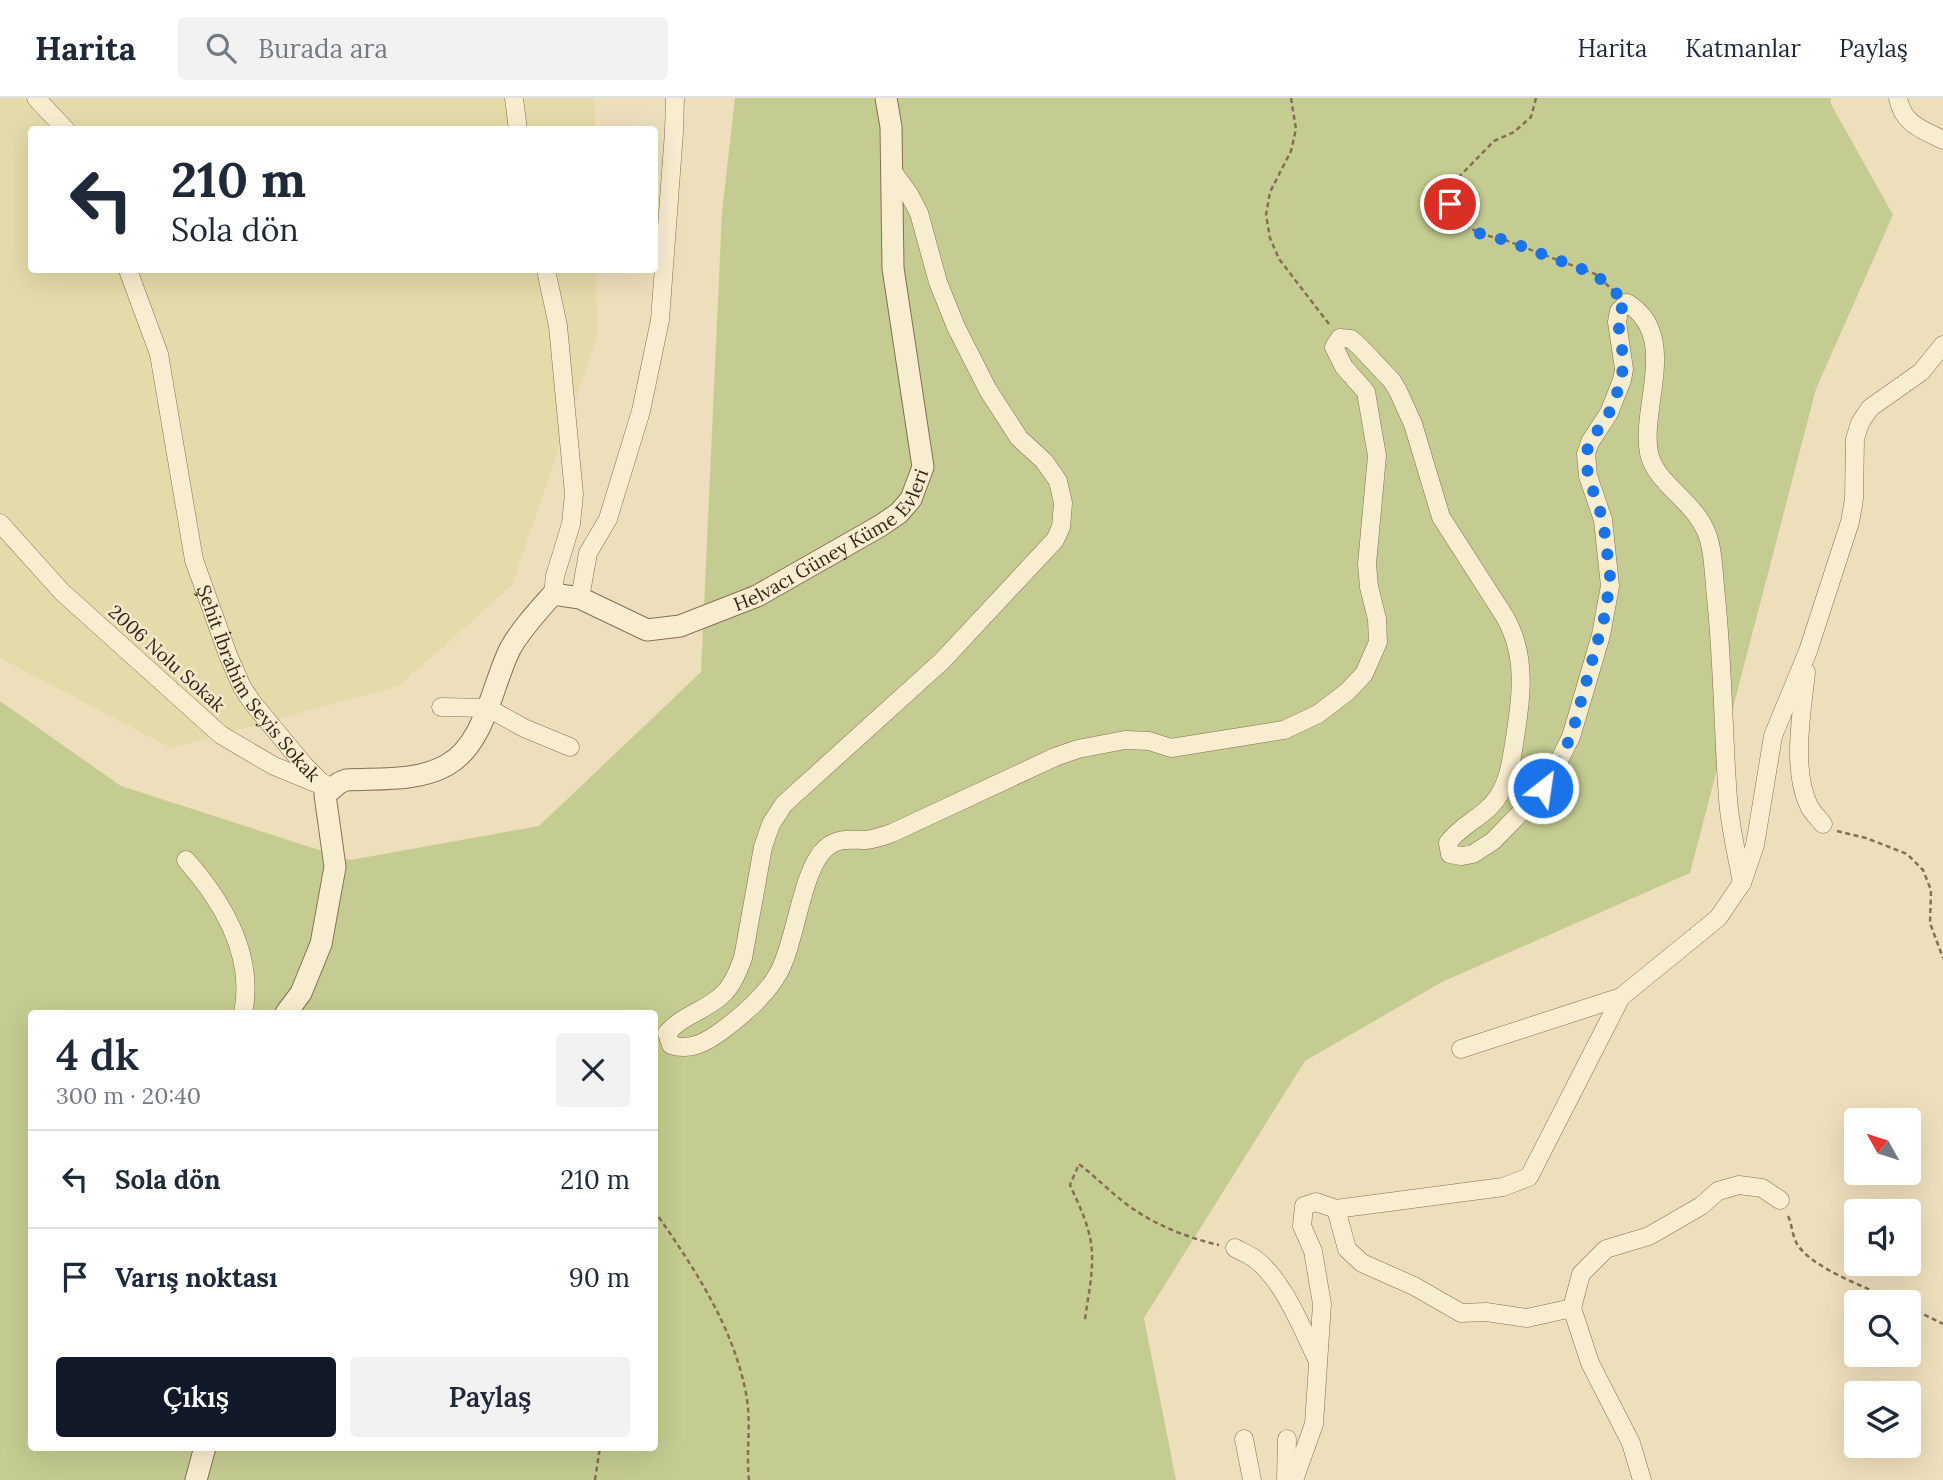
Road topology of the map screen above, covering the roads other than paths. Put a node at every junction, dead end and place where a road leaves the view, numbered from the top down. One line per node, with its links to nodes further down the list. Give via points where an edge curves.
1 (36, 98): 6 (street)
2 (514, 98): 7 (street)
3 (674, 98): 15 (street, via 660,320 641,411 608,520 588,553)
4 (886, 98): 9 (street, Helvacı Güney Küme Evleri)
5 (1898, 98): 8 (street, via 1901,113 1917,128)
6 (62, 126)
7 (518, 126)
8 (1943, 140)
9 (893, 172): 15 (street, Helvacı Güney Küme Evleri, via 893,268 923,467 911,499 880,526 757,596 680,626 647,631); 23 (street, via 919,213 938,282 983,380 1019,438 1058,481 1063,503 1061,527 1055,540 942,661 784,804 767,835 739,969 722,996 674,1025 667,1033 671,1045 681,1049 714,1036 768,989 780,970 817,858 834,842 892,834 1078,749 1137,740 1171,748 1284,730 1318,713 1356,684 1370,665 1378,642 1367,564 1377,456 1366,392 1334,347 1340,338 1352,339 1398,391 1413,424 1441,517 1505,617 1518,651 1521,698 1509,774 1499,797 1448,843 1450,854 1461,856 1484,849 1536,797 1571,737 1606,611 1610,575 1603,520 1588,476 1586,454 1622,380 1619,311 1627,303 1644,318 1656,373 1648,441 1653,464 1699,516 1710,543 1720,634 1728,802)
10 (129, 273): 20 (street, Şehit İbrahim Seyis Sokak, via 159,355 194,560 228,655 252,702 304,765)
11 (547, 273): 14 (street, via 558,326 574,494)
12 (1943, 345): 16 (street, via 1921,372 1870,408 1860,423 1850,522)
13 (0, 523): 20 (street, 2006 Nolu Sokak, via 62,592 221,735 274,766)
14 (553, 594): 15 (street); 18 (street, Şehit İbrahim Seyis Sokak, via 512,646)
15 (580, 598)
16 (1808, 651): 21 (street, via 1800,760 1809,806); 23 (street, via 1773,736 1755,845)
17 (442, 707): 18 (street)
18 (488, 708): 19 (street); 20 (street, Şehit İbrahim Seyis Sokak, via 475,734 447,765 408,777 346,780)
19 (570, 747)
20 (332, 788): 26 (street, via 325,803 335,867 321,944 301,993)
21 (1823, 824)
22 (186, 860): 25 (street, via 219,900 237,940 246,986)
23 (1742, 883): 24 (street, via 1718,918)
24 (1621, 997): 27 (street); 29 (street, via 1529,1177 1503,1187)
25 (243, 1010)
26 (288, 1010)
27 (1461, 1049)
28 (1780, 1200): 31 (street, via 1762,1188 1739,1185 1718,1191 1648,1236 1606,1249 1580,1274)
29 (1336, 1209): 31 (street, via 1347,1249 1362,1264 1461,1312 1527,1318); 32 (street, via 1316,1202 1304,1206 1302,1226 1313,1251 1322,1304)
30 (1236, 1248): 32 (street, via 1270,1275)
31 (1572, 1308): 40 (street, via 1590,1363 1631,1443)
32 (1318, 1362): 39 (street, via 1314,1424)
33 (1244, 1439): 37 (street)
34 (1287, 1439): 38 (street)
35 (204, 1451): 36 (street)
36 (196, 1480)
37 (1252, 1480)
38 (1286, 1480)
39 (1294, 1480)
40 (1642, 1480)

